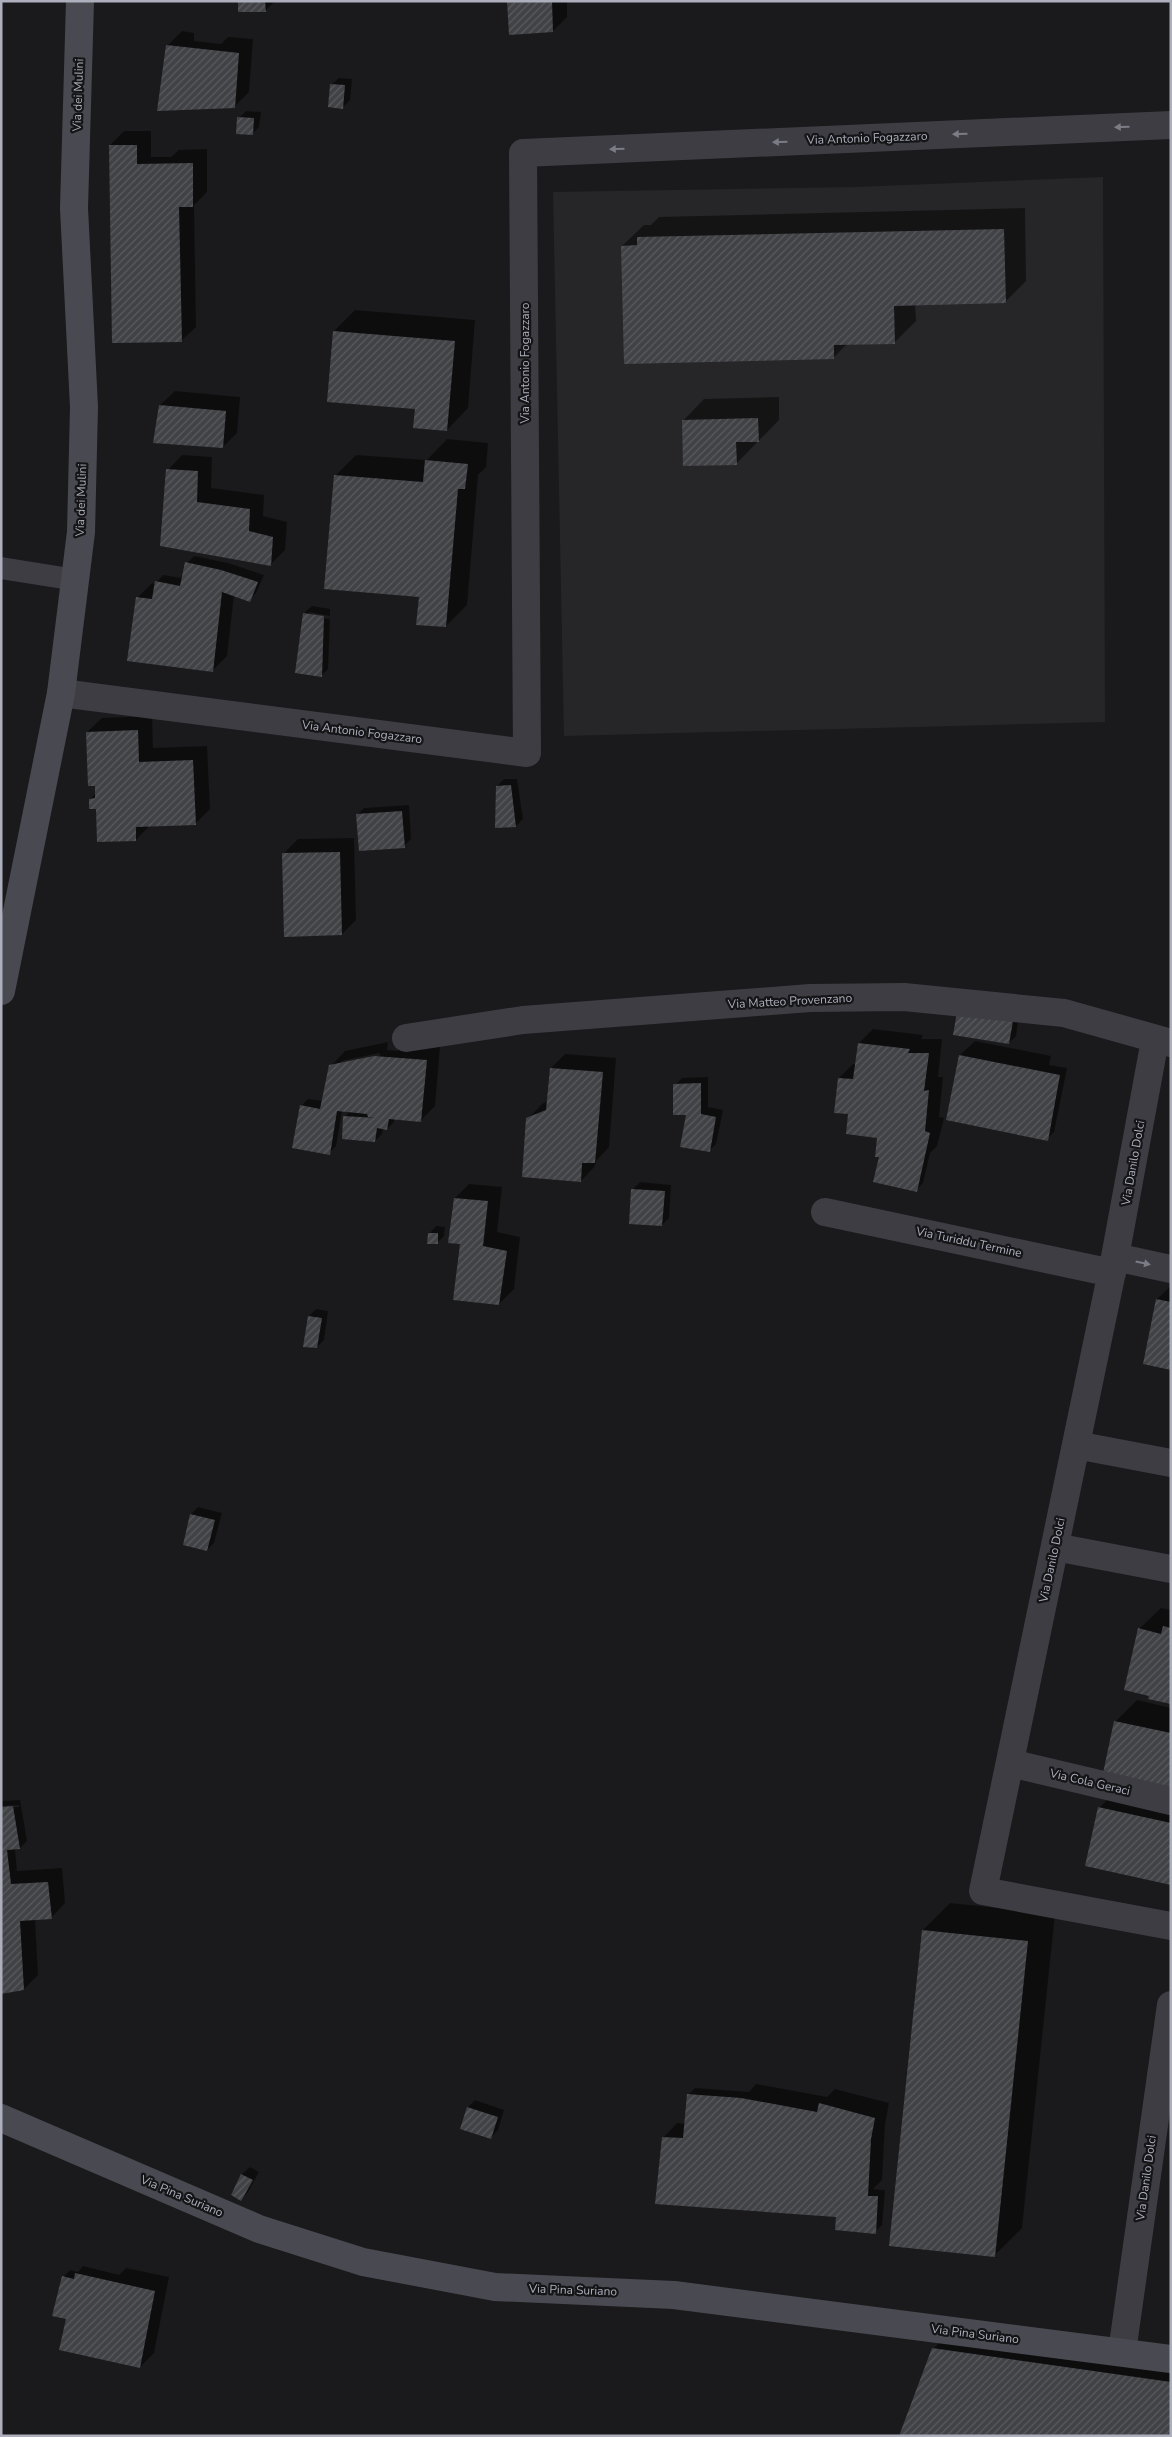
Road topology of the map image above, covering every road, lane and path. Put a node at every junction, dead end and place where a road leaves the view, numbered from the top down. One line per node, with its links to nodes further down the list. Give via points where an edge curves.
1 (80, 1): 4 (street, Via dei Mulini, via 74,208 84,407 81,532)
2 (1171, 125): 5 (street, Via Antonio Fogazzaro, one-way to 5, via 524,152 527,753)
3 (1, 568): 4 (lane)
4 (76, 580): 5 (street, Via dei Mulini)
5 (61, 693): 6 (street, Via dei Mulini)
6 (1, 991)
7 (406, 1038): 8 (street, Via Matteo Provenzano, via 523,1020 810,998 904,997 1064,1013)
8 (1163, 1042): 10 (street, Via Danilo Dolci)
9 (825, 1212): 10 (street, Via Turiddu Termine)
10 (1114, 1265): 11 (street, Via Turiddu Termine, one-way to 11); 12 (street, Via Danilo Dolci)
11 (1171, 1269)
12 (1076, 1446): 13 (street); 14 (street, Via Danilo Dolci)
13 (1171, 1463)
14 (1055, 1548): 15 (street); 16 (street, Via Danilo Dolci)
15 (1171, 1569)
16 (1010, 1763): 17 (street, Via Cola Geraci); 18 (street, Via Danilo Dolci, via 983,1891)
17 (1171, 1802)
18 (1171, 1926)
19 (1171, 2005): 21 (street, Via Danilo Dolci)
20 (1, 2118): 21 (street, Via Pina Suriano, via 259,2229 362,2262 495,2287 674,2294)
21 (1122, 2352): 22 (street, Via Pina Suriano)
22 (1171, 2359)

